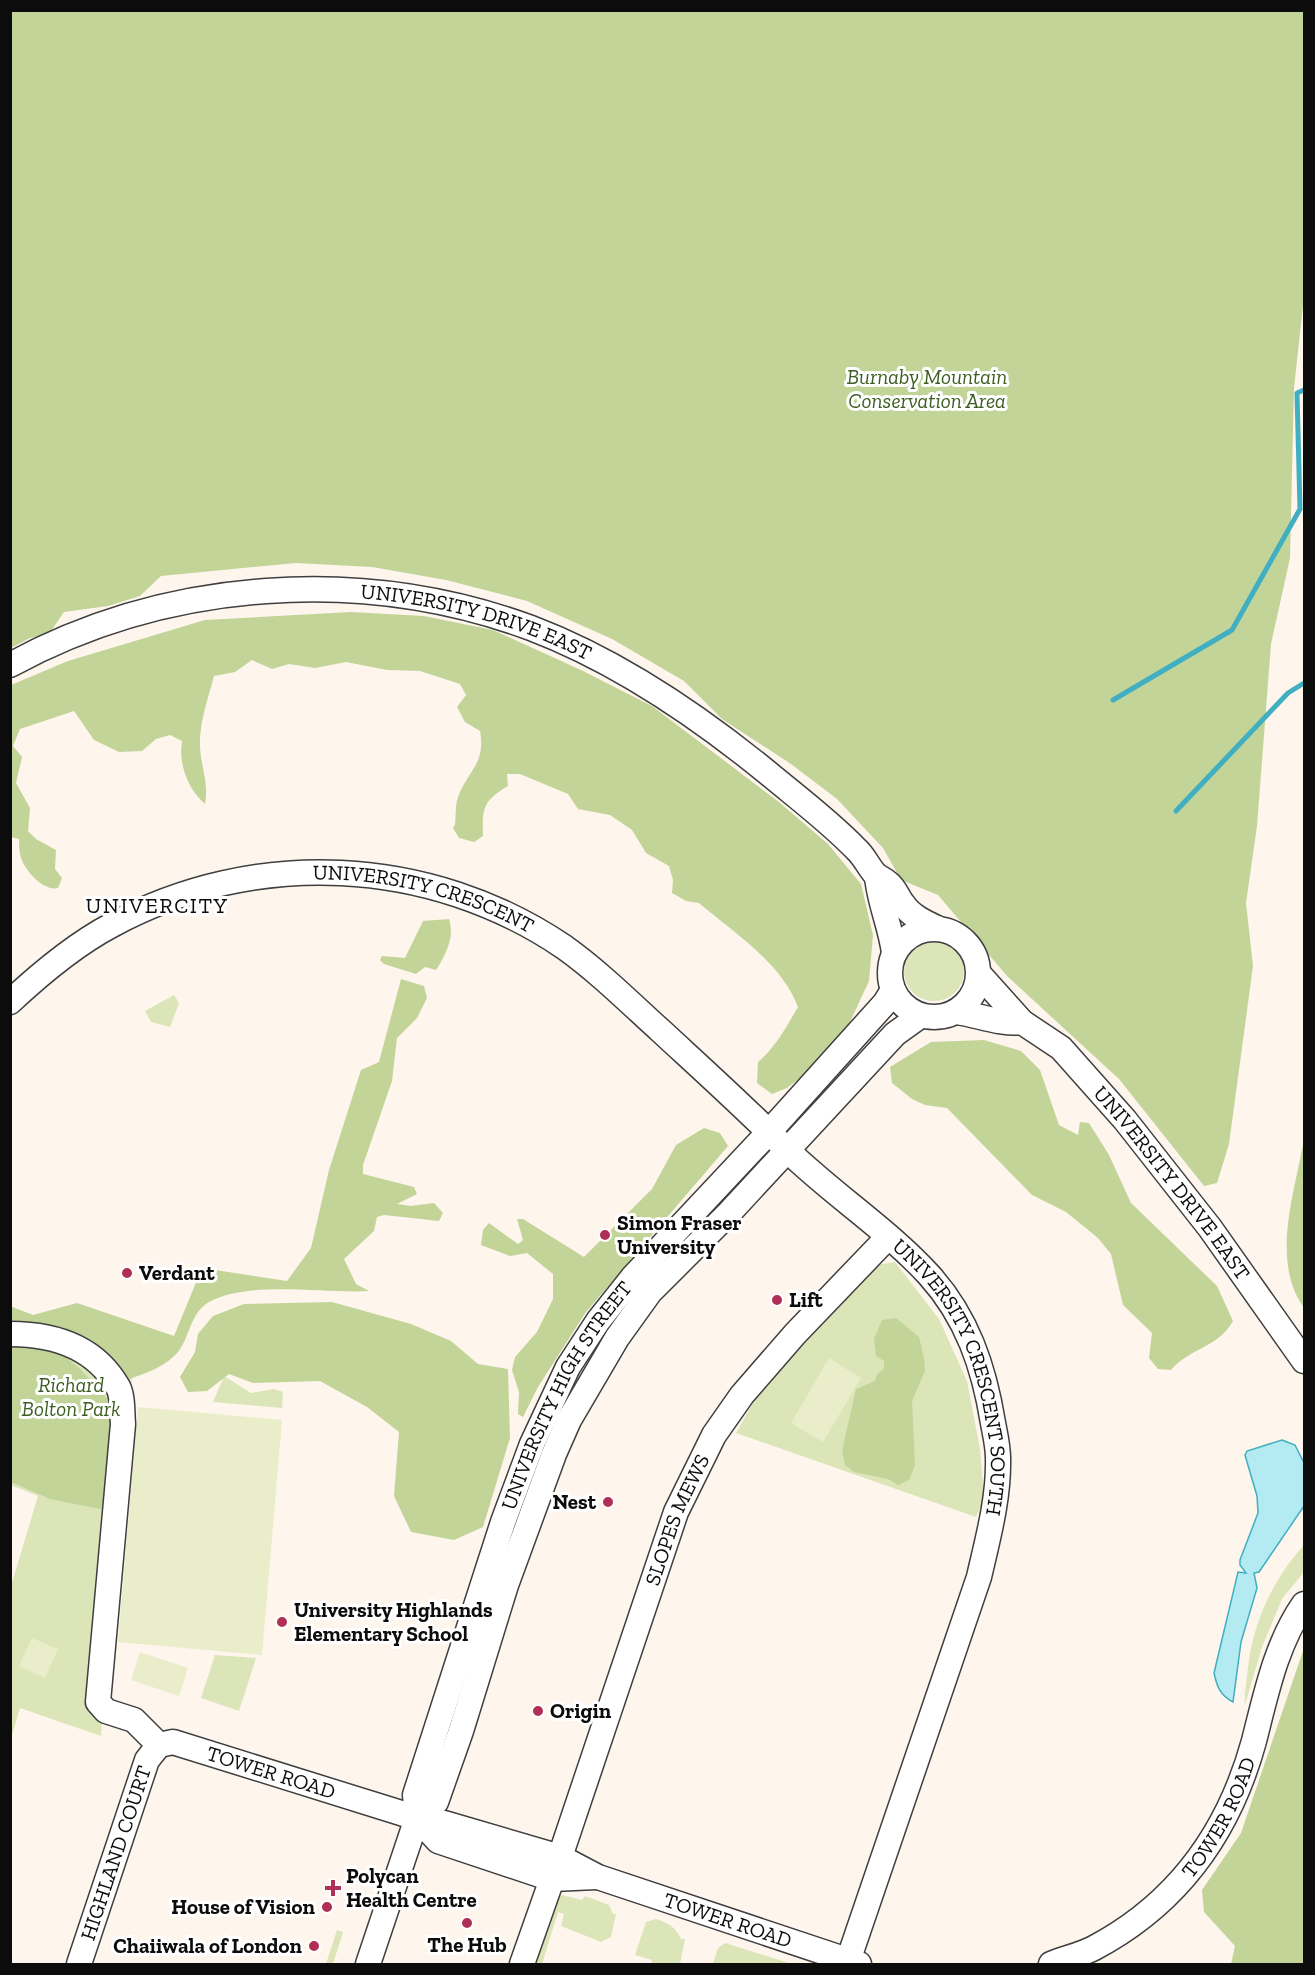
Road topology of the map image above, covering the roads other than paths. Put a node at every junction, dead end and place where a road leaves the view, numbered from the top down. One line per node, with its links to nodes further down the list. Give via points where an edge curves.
1 (10, 665): 2 (street, UNIVERSITY DRIVE EAST, via 69,637 140,612 230,595 319,589 452,605 542,633 590,654 648,687 728,742 816,812 860,852)
2 (877, 876): 3 (street, UNIVERSITY DRIVE EAST, via 890,883 917,919); 4 (street, UNIVERSITY DRIVE EAST)
3 (937, 928): 4 (street, via 912,934); 5 (street, via 950,931 971,947)
4 (894, 953): 6 (street, via 890,965)
5 (979, 974): 8 (street, via 969,1002); 10 (street, UNIVERSITY DRIVE EAST)
6 (893, 990): 9 (street, via 908,1010); 11 (street, UNIVERSITY HIGH STREET)
7 (10, 1002): 11 (street, UNIVERSITY CRESCENT, via 76,946 166,899 269,874 335,871 388,877 481,902 561,946 609,983)
8 (957, 1012): 9 (street, via 945,1017); 10 (street, UNIVERSITY DRIVE EAST, via 1010,1024)
9 (920, 1016): 12 (street, UNIVERSITY HIGH STREET, via 895,1034)
10 (1022, 1022): 15 (street, UNIVERSITY DRIVE EAST, via 1061,1048 1125,1120 1210,1228)
11 (769, 1132): 12 (street, UNIVERSITY CRESCENT); 18 (street, UNIVERSITY HIGH STREET, via 633,1277 568,1367 532,1444 503,1522 415,1795)
12 (786, 1149): 13 (street, UNIVERSITY CRESCENT SOUTH); 18 (street, UNIVERSITY HIGH STREET, via 650,1292 617,1338 569,1420 506,1585 436,1802)
13 (888, 1237): 19 (street, SLOPES MEWS, via 741,1395 714,1435 676,1512); 21 (street, UNIVERSITY CRESCENT SOUTH, via 950,1301 972,1339 988,1394 998,1457 994,1512 979,1577)
14 (10, 1334): 17 (street, via 67,1341 80,1348 119,1388 123,1424 98,1702 106,1711 134,1720)
15 (1305, 1361)
16 (1305, 1604): 20 (street, TOWER ROAD, via 1281,1647 1247,1768 1222,1826 1189,1875 1161,1902)
17 (159, 1745): 18 (street, TOWER ROAD, via 173,1742); 22 (street, HIGHLAND COURT, via 147,1760)
18 (417, 1818): 19 (street, TOWER ROAD, via 438,1841); 23 (street, UNIVERSITY HIGH STREET)
19 (556, 1868): 21 (street, TOWER ROAD, via 598,1877); 24 (street, SLOPES MEWS)
20 (1077, 1960): 25 (street, TOWER ROAD)
21 (853, 1963)
22 (79, 1965)
23 (368, 1965)
24 (522, 1965)
25 (1052, 1965)

